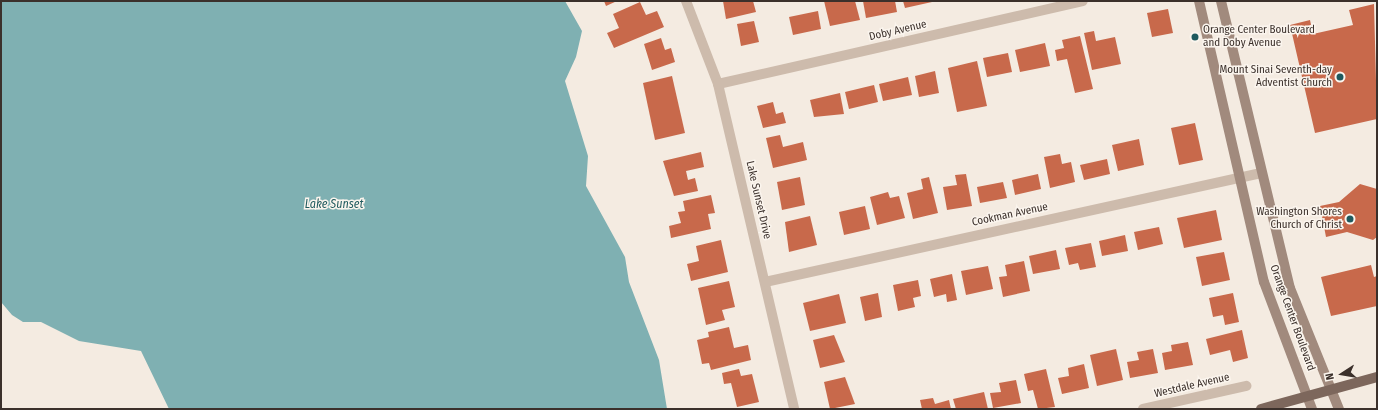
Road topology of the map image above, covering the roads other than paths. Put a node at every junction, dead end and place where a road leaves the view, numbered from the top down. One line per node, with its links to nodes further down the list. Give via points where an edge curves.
1 (686, 1): 5 (street, Lake Sunset Drive)
2 (1083, 1): 5 (street, Doby Avenue)
3 (1199, 1): 7 (street, Orange Center Boulevard)
4 (1221, 1): 6 (street, Orange Center Boulevard)
5 (718, 84): 8 (street, Lake Sunset Drive)
6 (1261, 173): 7 (street, Cookman Avenue); 11 (street, Orange Center Boulevard, via 1290,288)
7 (1238, 177): 8 (street, Cookman Avenue); 12 (street, Orange Center Boulevard, via 1264,282)
8 (765, 282): 13 (street, Lake Sunset Drive)
9 (1377, 377): 11 (main road)
10 (1246, 386): 14 (street, Westdale Avenue)
11 (1332, 390): 12 (main road); 17 (street, Orange Center Boulevard)
12 (1307, 396): 15 (main road); 16 (street, Orange Center Boulevard)
13 (794, 409)
14 (1143, 409)
15 (1261, 409)
16 (1312, 409)
17 (1339, 409)

